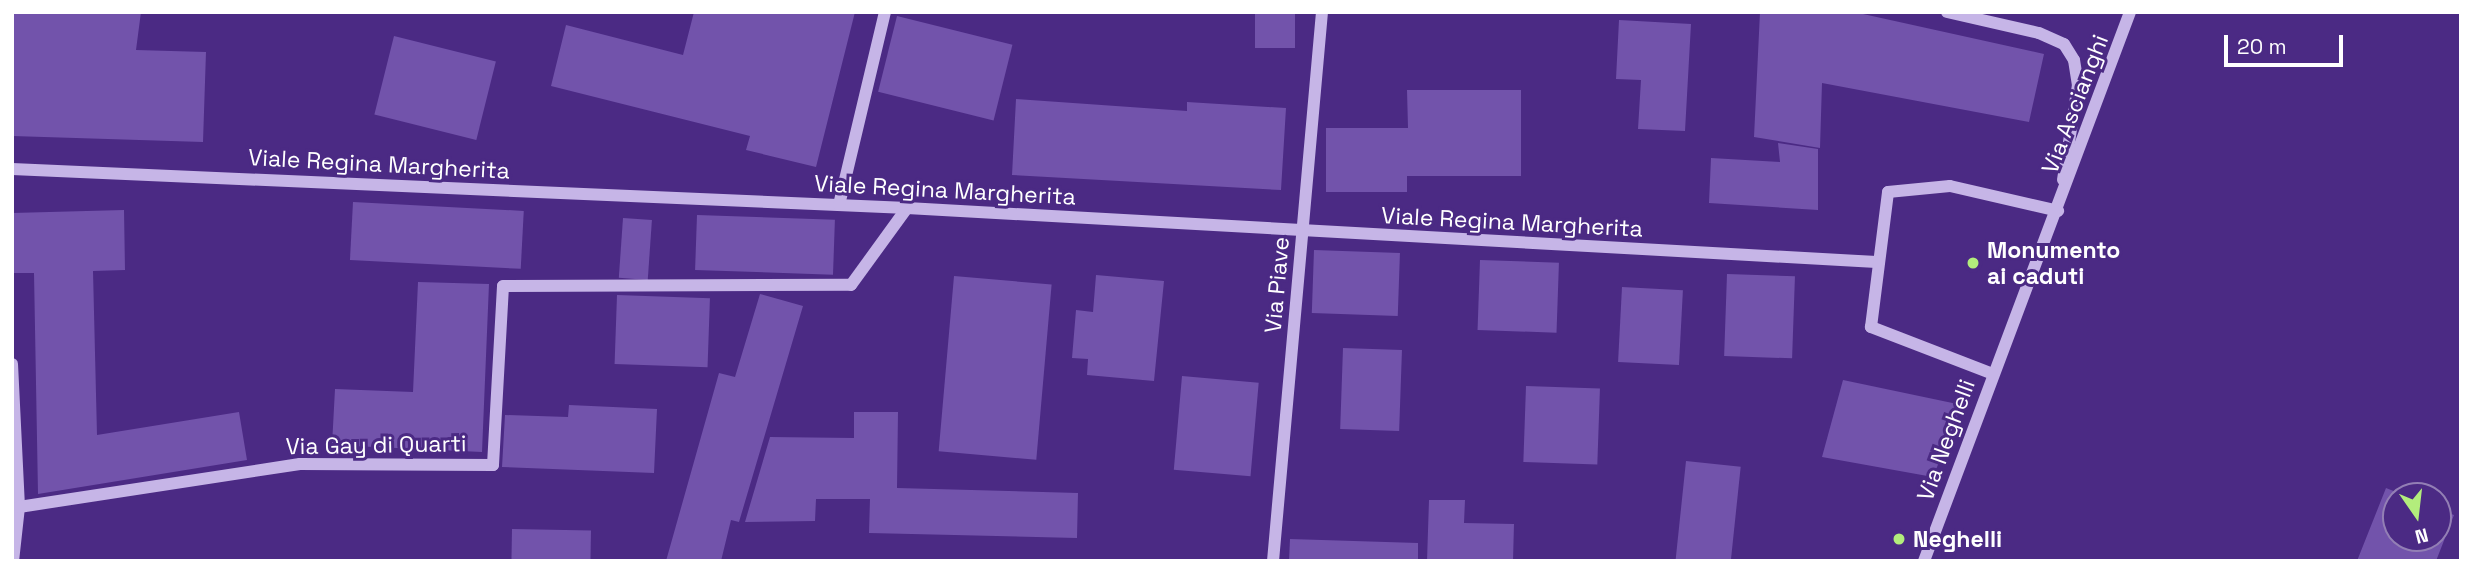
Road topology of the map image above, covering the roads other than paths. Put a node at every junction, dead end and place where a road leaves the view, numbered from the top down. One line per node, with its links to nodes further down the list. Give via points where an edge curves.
1 (885, 12): 6 (street)
2 (1322, 12): 9 (street, Via Piave)
3 (1947, 12): 8 (street, via 2052,38 2064,44 2074,60 2078,85)
4 (2130, 12): 8 (street, Via Ascianghi)
5 (12, 169): 6 (street, Viale Regina Margherita)
6 (839, 205): 7 (street, Viale Regina Margherita)
7 (907, 208): 9 (street, Viale Regina Margherita); 13 (street, Via Gay di Quarti, via 851,285 503,286 493,465 300,464)
8 (2058, 211): 10 (street, via 1950,186 1888,192); 12 (street, Via Neghelli)
9 (1303, 232): 10 (street, Viale Regina Margherita); 15 (street, Via Piave)
10 (1876, 262): 12 (street, via 1871,327)
11 (12, 364): 13 (street)
12 (1993, 374): 16 (street, Via Neghelli)
13 (19, 507): 14 (street)
14 (13, 561)
15 (1273, 561)
16 (1924, 561)

